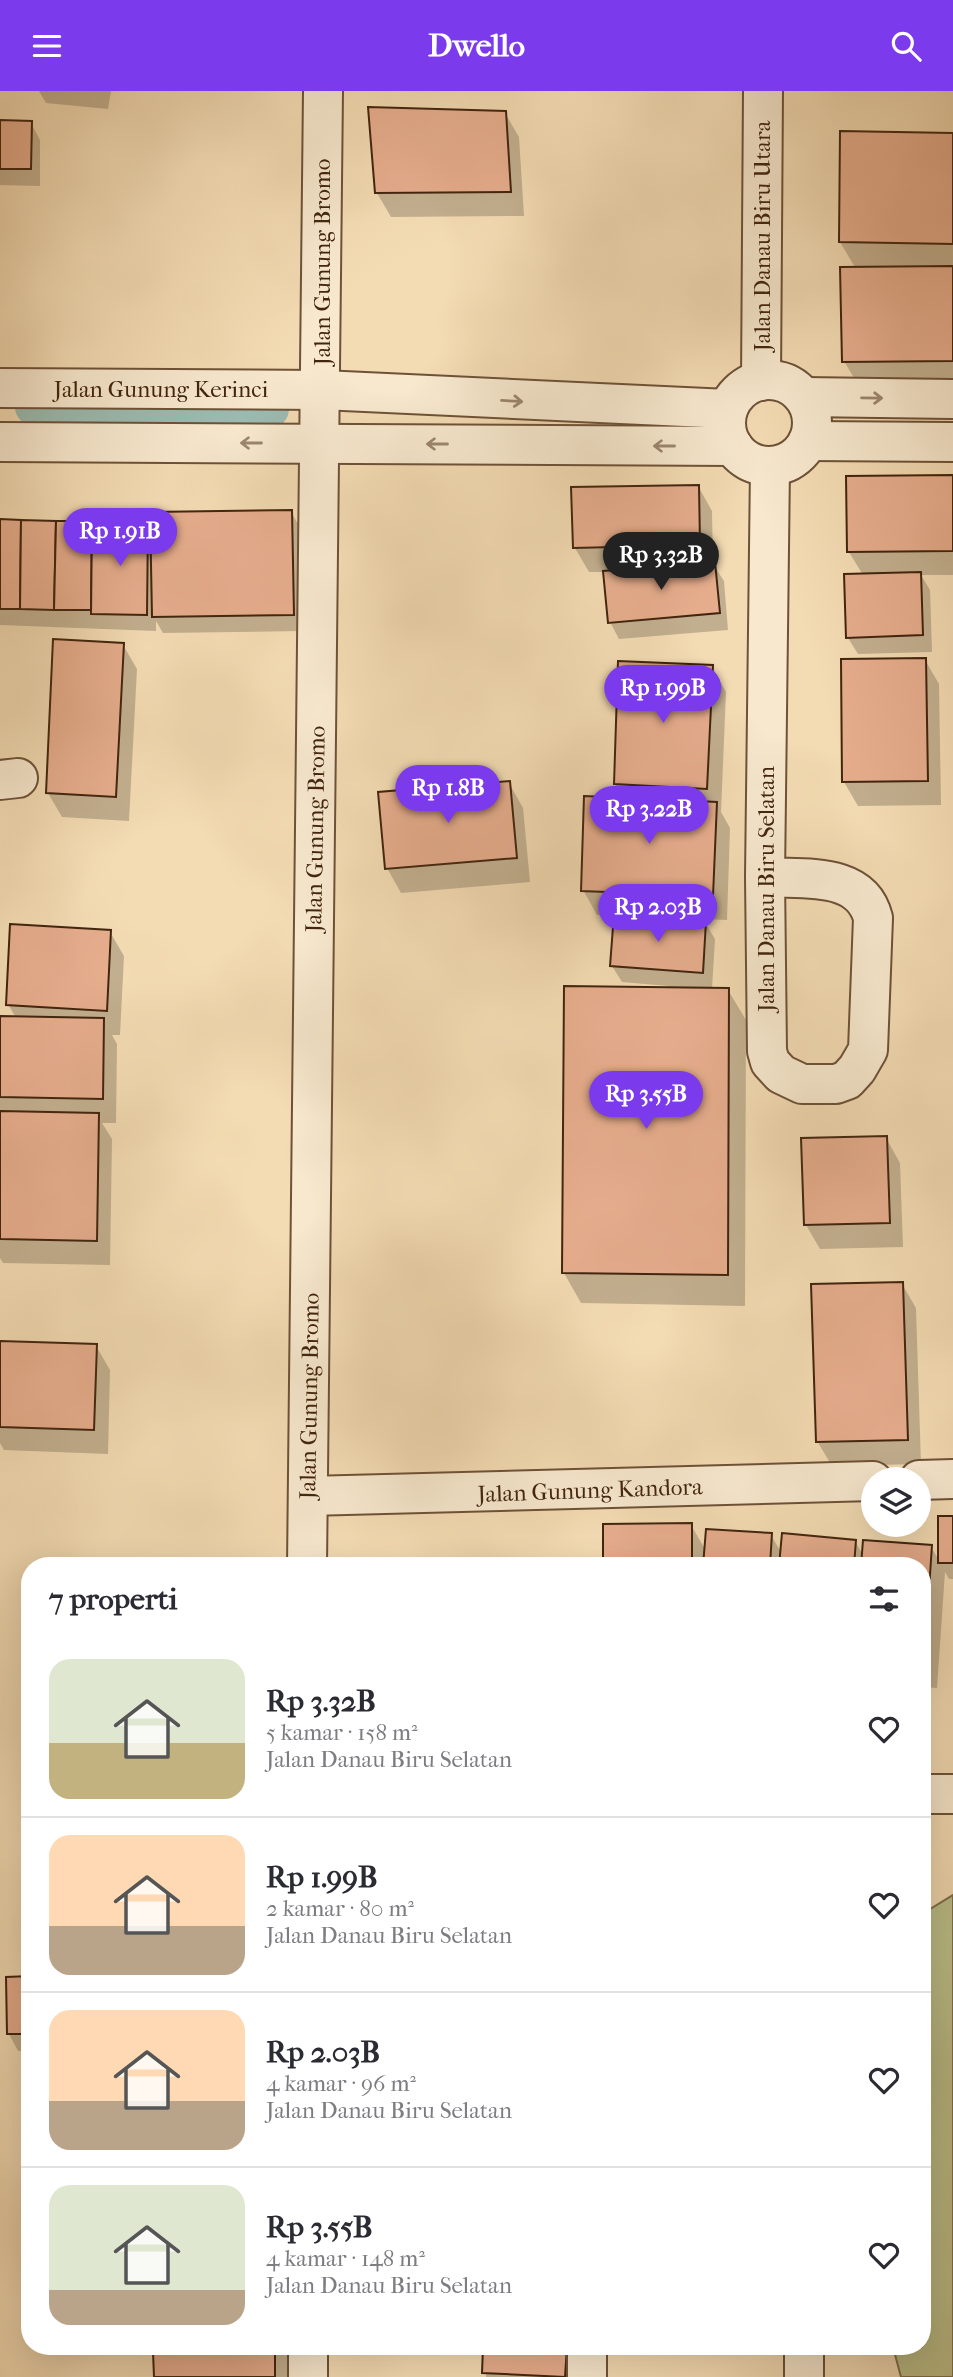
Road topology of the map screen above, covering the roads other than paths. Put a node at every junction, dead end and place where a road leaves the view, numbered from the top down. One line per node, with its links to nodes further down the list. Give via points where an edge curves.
1 (323, 91): 5 (street, Jalan Gunung Bromo)
2 (763, 91): 3 (street, Jalan Danau Biru Utara)
3 (761, 381): 6 (street, via 785,383); 8 (street, via 740,391)
4 (0, 388): 5 (street, Jalan Gunung Kerinci)
5 (322, 390): 8 (street, Jalan Gunung Kerinci, one-way to 8); 12 (street, Jalan Gunung Bromo)
6 (804, 397): 7 (street, one-way to 7); 10 (street, via 812,419)
7 (953, 399)
8 (730, 428): 12 (street, one-way to 12); 13 (street, via 749,461)
9 (0, 442): 12 (street, one-way to 9)
10 (808, 442): 11 (street); 13 (street, via 793,460)
11 (953, 442)
12 (319, 443): 18 (street, Jalan Gunung Bromo)
13 (770, 467): 14 (street, Jalan Danau Biru Selatan)
14 (765, 877): 14 (street, Jalan Danau Biru Selatan, via 766,1051 770,1062 781,1074 802,1084 847,1080 868,1050 870,904 861,892 841,884)
15 (953, 1479): 16 (street)
16 (931, 1480)
17 (861, 1481): 18 (street, Jalan Gunung Kandora)
18 (308, 1496): 19 (street, Jalan Gunung Bromo)
19 (307, 1557)
20 (931, 1794): 21 (street)
21 (953, 1794)
22 (308, 2355): 25 (street)
23 (587, 2355): 26 (street)
24 (804, 2355): 27 (street)
25 (308, 2377)
26 (587, 2377)
27 (804, 2377)

